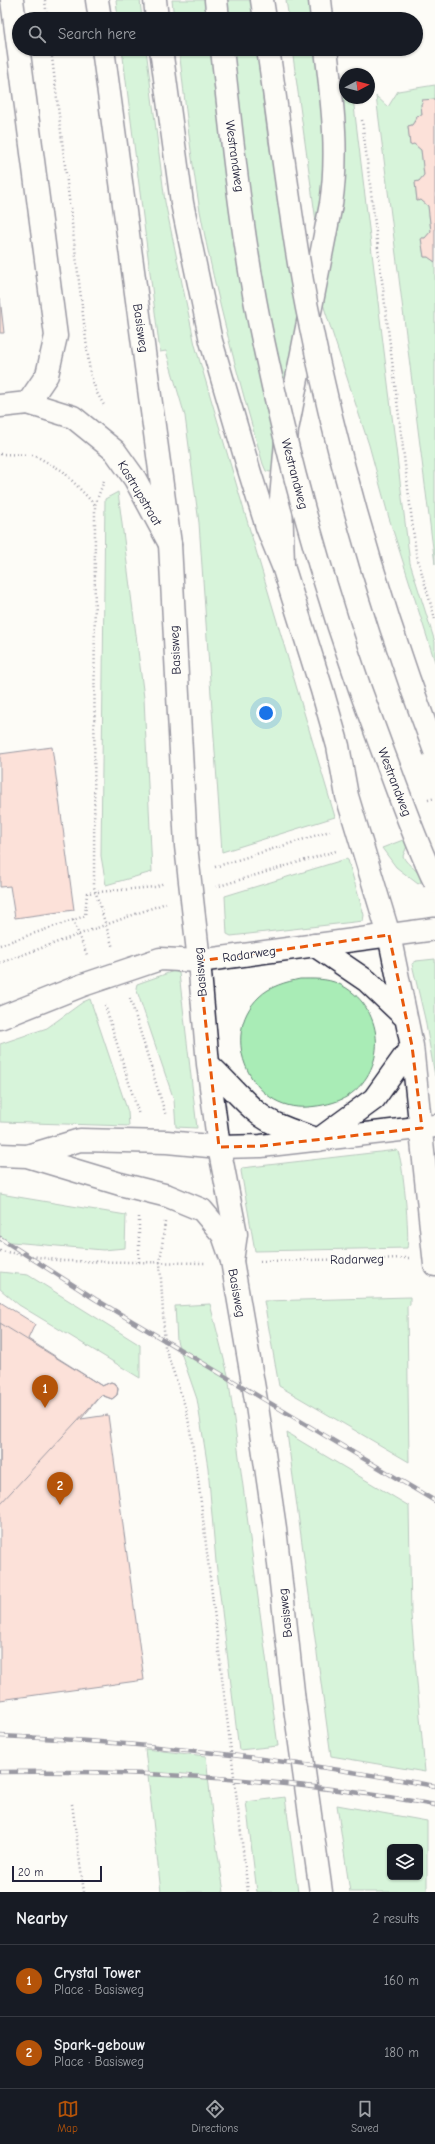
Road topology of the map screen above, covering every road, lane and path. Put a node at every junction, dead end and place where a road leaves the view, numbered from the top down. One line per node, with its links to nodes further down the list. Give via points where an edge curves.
1 (12, 0): 8 (main road)
2 (45, 0): 9 (path)
3 (97, 0): 10 (main road)
4 (155, 0): 11 (main road)
5 (216, 0): 12 (main road)
6 (262, 0): 13 (main road)
7 (320, 0): 14 (main road)
8 (14, 12)
9 (46, 12)
10 (99, 12)
11 (156, 12)
12 (217, 12)
13 (263, 12)
14 (321, 12)
15 (19, 56): 23 (main road, via 56,336 47,375)
16 (52, 56): 25 (path, via 90,373 97,393)
17 (104, 56): 29 (main road, Basisweg)
18 (162, 56): 30 (main road, via 182,203 211,341 267,527)
19 (223, 56): 37 (main road, Westrandweg, bridge, via 248,246 264,343 284,433 336,619 372,721)
20 (269, 56): 32 (main road, bridge, via 307,306 327,399 355,510 410,685)
21 (327, 56): 30 (main road, via 335,124 336,168 287,430 281,499)
22 (361, 114): 31 (path, via 416,553)
23 (28, 403): 24 (main road, Kastrupstraat); 26 (main road, Kastrupstraat, via 73,417)
24 (0, 406)
25 (108, 412)
26 (115, 451): 28 (path); 29 (main road, Kastrupstraat, via 135,479)
27 (0, 454): 28 (path, via 34,455 63,471)
28 (95, 505): 39 (path)
29 (170, 544): 38 (main road, Basisweg, via 178,716)
30 (283, 566): 35 (main road, via 338,746)
31 (435, 619)
32 (435, 751)
33 (435, 798): 34 (path)
34 (420, 802)
35 (355, 824): 36 (main road); 38 (path)
36 (361, 844): 38 (path); 44 (main road)
37 (435, 882)
38 (191, 885): 39 (path); 41 (path); 47 (main road, Basisweg)
39 (95, 892): 40 (path, via 87,893 85,916); 41 (path)
40 (73, 920): 43 (path); 45 (path)
41 (105, 924): 43 (path); 49 (path)
42 (435, 929): 44 (main road, Radarweg)
43 (79, 934): 48 (path); 50 (path)
44 (389, 935): 46 (main road, Radarweg); 52 (main road)
45 (0, 945)
46 (314, 945): 47 (main road, Radarweg); 52 (main road, via 367,981)
47 (199, 961): 49 (main road, Radarweg, via 160,959); 54 (main road, Basisweg)
48 (0, 963)
49 (122, 972): 50 (main road, Radarweg)
50 (97, 981): 51 (main road, Radarweg); 57 (path, via 139,1117)
51 (0, 1018)
52 (406, 1018): 53 (main road)
53 (412, 1046): 55 (main road); 56 (main road, via 374,1099)
54 (208, 1064): 56 (main road, via 260,1114 277,1125); 58 (main road, Basisweg)
55 (428, 1127): 56 (main road); 64 (main road)
56 (318, 1140): 58 (main road, via 261,1146)
57 (140, 1141): 58 (main road); 60 (main road, via 80,1140)
58 (219, 1146): 63 (main road, Basisweg, via 236,1234)
59 (0, 1155): 60 (main road)
60 (27, 1156): 61 (main road)
61 (139, 1188): 63 (main road, via 168,1196 202,1210 224,1235); 65 (path)
62 (0, 1251): 65 (path, Radarweg, via 63,1261)
63 (232, 1261): 64 (path, Radarweg); 66 (path, Radarweg, via 198,1264); 70 (main road, Basisweg, via 275,1528 294,1701)
64 (435, 1261)
65 (138, 1262): 66 (path, Radarweg)
66 (160, 1262): 69 (path, via 165,1347 187,1412 198,1478)
67 (72, 1804): 68 (path)
68 (84, 1892)
69 (248, 1892)
70 (321, 1892)

